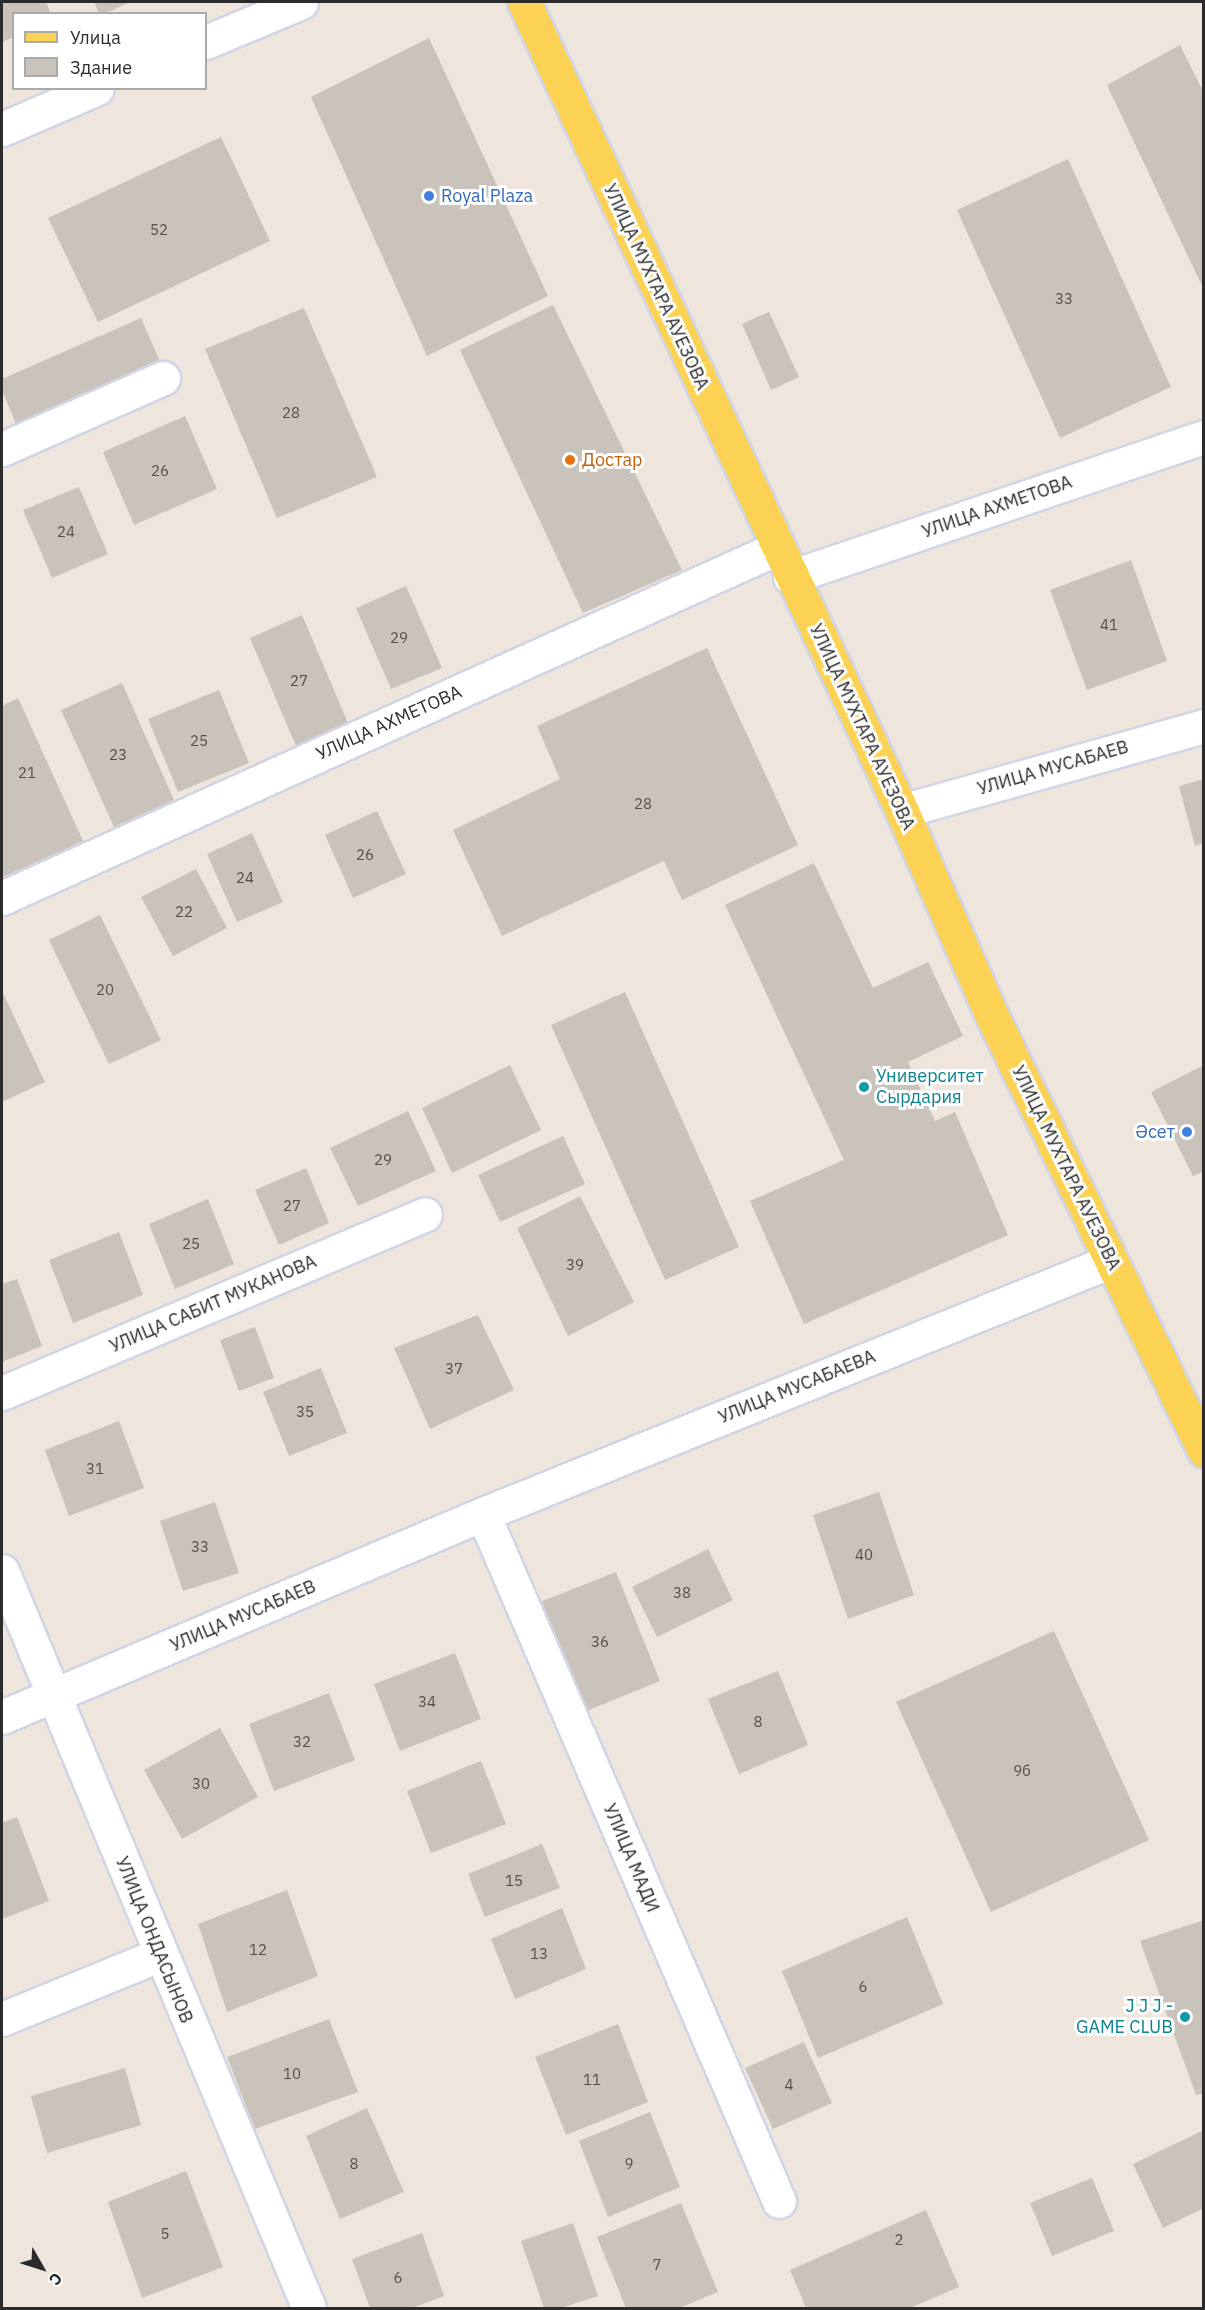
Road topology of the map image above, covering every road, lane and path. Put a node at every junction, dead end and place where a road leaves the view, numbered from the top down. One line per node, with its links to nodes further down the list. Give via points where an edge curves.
1 (301, 2): 3 (street)
2 (524, 2): 9 (main road, УЛИЦА МУХТАРА АУЕЗОВА)
3 (207, 42)
4 (92, 90): 5 (street)
5 (2, 129)
6 (163, 378): 8 (street)
7 (1203, 437): 9 (street, УЛИЦА АХМЕТОВА)
8 (2, 449)
9 (783, 562): 11 (main road, УЛИЦА МУХТАРА АУЕЗОВА); 12 (street, УЛИЦА АХМЕТОВА)
10 (1203, 726): 11 (street, УЛИЦА МУСАБАЕВ)
11 (902, 810): 14 (main road, УЛИЦА МУХТАРА АУЕЗОВА, via 991,1014)
12 (2, 898)
13 (425, 1215): 15 (street, УЛИЦА САБИТ МУКАНОВА)
14 (1111, 1261): 16 (main road, УЛИЦА МУХТАРА АУЕЗОВА); 17 (street, УЛИЦА МУСАБАЕВА)
15 (2, 1393)
16 (1203, 1451)
17 (483, 1514): 19 (street, УЛИЦА МУСАБАЕВ); 23 (street, УЛИЦА МАДИ)
18 (2, 1571): 19 (street, УЛИЦА ОНДАСЫНОВ)
19 (54, 1696): 20 (street, УЛИЦА МУСАБАЕВ); 21 (street, УЛИЦА ОНДАСЫНОВ)
20 (2, 1717)
21 (159, 1955): 22 (street); 24 (street, УЛИЦА ОНДАСЫНОВ)
22 (2, 2019)
23 (779, 2202)
24 (309, 2308)

